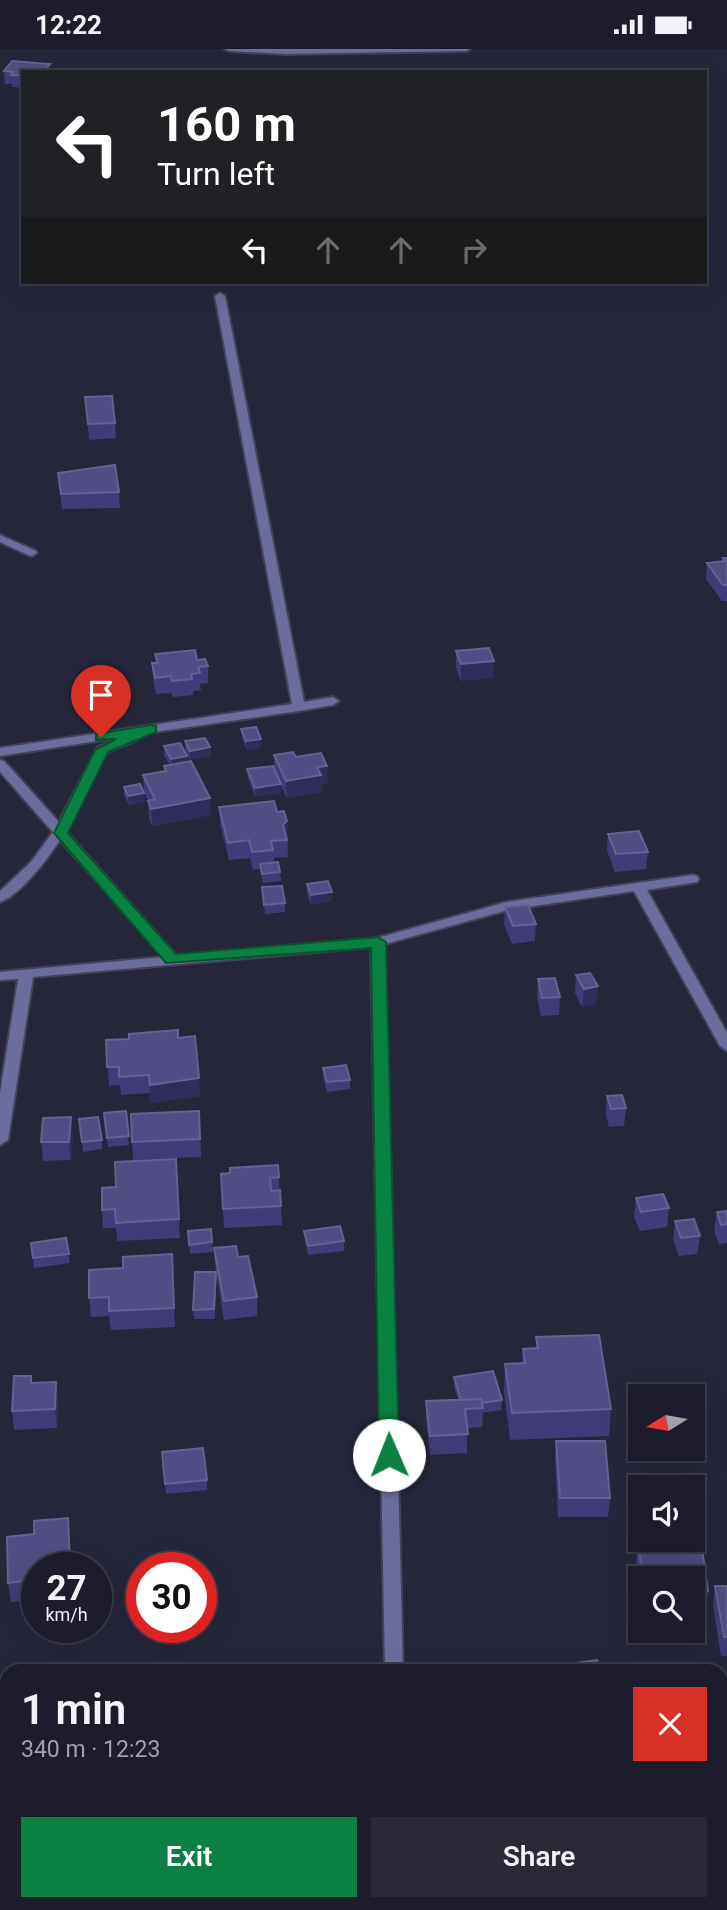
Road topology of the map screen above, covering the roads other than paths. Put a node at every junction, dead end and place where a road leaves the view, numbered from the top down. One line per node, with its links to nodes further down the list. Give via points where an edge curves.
1 (229, 49): 2 (street)
2 (466, 49)
3 (220, 296): 7 (street)
4 (0, 538): 5 (street)
5 (32, 553)
6 (333, 701): 7 (street)
7 (299, 706): 8 (street)
8 (151, 729): 9 (street); 11 (street, via 102,750)
9 (0, 752)
10 (0, 764): 11 (street)
11 (61, 833): 14 (street, via 31,873); 16 (street)
12 (692, 879): 13 (street)
13 (639, 888): 15 (street, via 507,906); 19 (street)
14 (0, 898)
15 (378, 942): 16 (street); 21 (street)
16 (172, 959): 17 (street)
17 (26, 975): 18 (street); 20 (street)
18 (0, 977)
19 (727, 1046)
20 (0, 1140)
21 (394, 1664)

